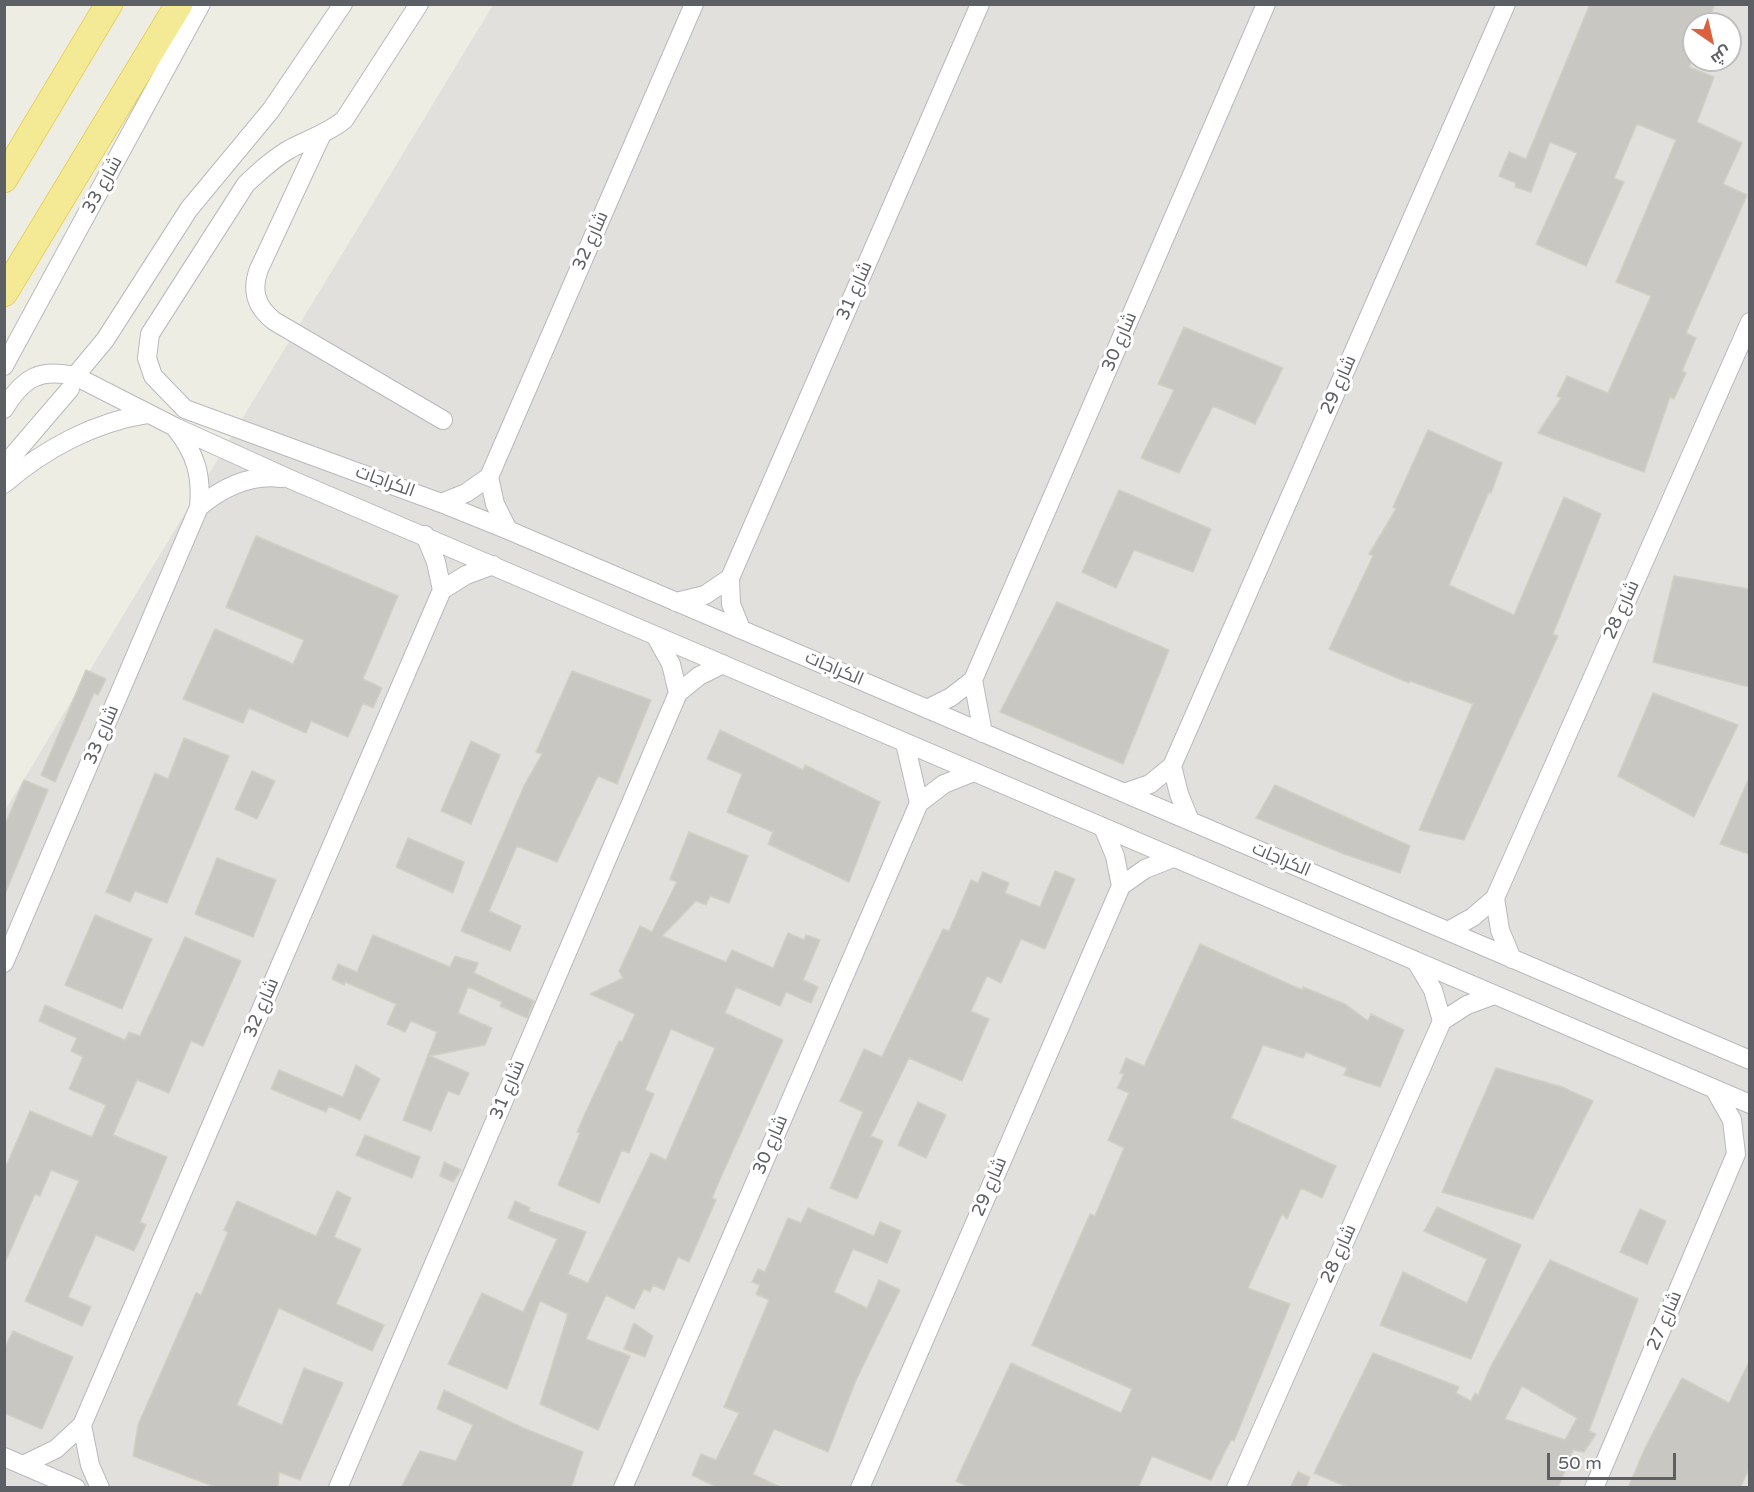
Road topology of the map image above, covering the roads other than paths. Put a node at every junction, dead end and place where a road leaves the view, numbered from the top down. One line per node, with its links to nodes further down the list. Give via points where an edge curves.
1 (109, 4): 11 (highway)
2 (179, 4): 12 (highway, شارع 33)
3 (201, 4): 14 (street, شارع 33)
4 (343, 4): 15 (street, via 271,110 189,209 105,340)
5 (419, 4): 10 (street, via 345,120)
6 (694, 4): 21 (street, شارع 32)
7 (980, 4): 29 (street, شارع 31)
8 (1266, 4): 35 (street, شارع 30)
9 (1506, 4): 40 (street, شارع 29)
10 (322, 134): 18 (street, via 259,269 255,280 258,304 274,321); 24 (street, الكراجات, via 267,164 246,184 150,334 147,358 153,376 185,409)
11 (4, 179)
12 (4, 293)
13 (1749, 322): 48 (street, شارع 28)
14 (4, 366)
15 (73, 382): 16 (street, الكراجات, via 58,372 42,374 16,390); 17 (street, الكراجات); 20 (street)
16 (4, 409)
17 (147, 414): 19 (street, الكراجات); 23 (street, via 115,420 85,432)
18 (443, 420)
19 (175, 428): 22 (street, الكراجات); 25 (street, شارع 33, via 189,444 197,464 201,485)
20 (4, 466)
21 (489, 477): 24 (street, via 466,493); 26 (street, via 495,504)
22 (292, 480): 25 (street, via 276,477 242,482); 27 (street, الكراجات)
23 (4, 484)
24 (441, 503): 26 (street, الكراجات)
25 (199, 507): 51 (street, شارع 33)
26 (508, 530): 31 (street, الكراجات)
27 (424, 535): 28 (street, الكراجات); 30 (street, via 436,562)
28 (493, 565): 30 (street); 33 (street, الكراجات)
29 (730, 578): 31 (street, via 705,595); 32 (street, شارع 31, via 731,604)
30 (442, 590): 59 (street, شارع 32)
31 (676, 602): 32 (street, الكراجات)
32 (741, 629): 37 (street, الكراجات)
33 (656, 637): 34 (street, الكراجات); 36 (street, via 671,664)
34 (723, 664): 36 (street, شارع 31); 39 (street, الكراجات)
35 (973, 680): 37 (street); 38 (street)
36 (678, 693): 64 (street, شارع 31)
37 (927, 709): 38 (street, الكراجات)
38 (983, 733): 42 (street, الكراجات)
39 (905, 743): 41 (street, الكراجات); 43 (street)
40 (1172, 766): 42 (street, شارع 29, via 1150,784); 44 (street)
41 (974, 772): 43 (street, شارع 30, via 944,784); 45 (street, الكراجات)
42 (1124, 793): 44 (street, الكراجات)
43 (919, 803): 65 (street, شارع 30)
44 (1190, 821): 49 (street, الكراجات)
45 (1102, 827): 46 (street, الكراجات); 47 (street, via 1115,856)
46 (1173, 858): 47 (street, شارع 29, via 1145,868); 52 (street, الكراجات)
47 (1121, 886): 66 (street, شارع 29)
48 (1495, 898): 49 (street, شارع 28); 50 (street, via 1500,930)
49 (1448, 931): 50 (street, الكراجات)
50 (1512, 959): 55 (street, الكراجات)
51 (4, 963)
52 (1417, 963): 53 (street, الكراجات); 54 (street, via 1433,990)
53 (1494, 995): 54 (street, via 1467,1005); 56 (street, الكراجات)
54 (1442, 1021): 67 (street, شارع 28)
55 (1745, 1055)
56 (1715, 1090): 57 (street, الكراجات); 58 (street, شارع 27)
57 (1749, 1104)
58 (1743, 1149): 68 (street, شارع 27)
59 (82, 1425): 61 (street, شارع 32, via 56,1449); 63 (street, via 90,1465)
60 (4, 1457): 61 (street)
61 (23, 1465): 62 (street)
62 (76, 1488)
63 (100, 1488)
64 (338, 1488)
65 (623, 1488)
66 (860, 1488)
67 (1236, 1488)
68 (1594, 1488)

